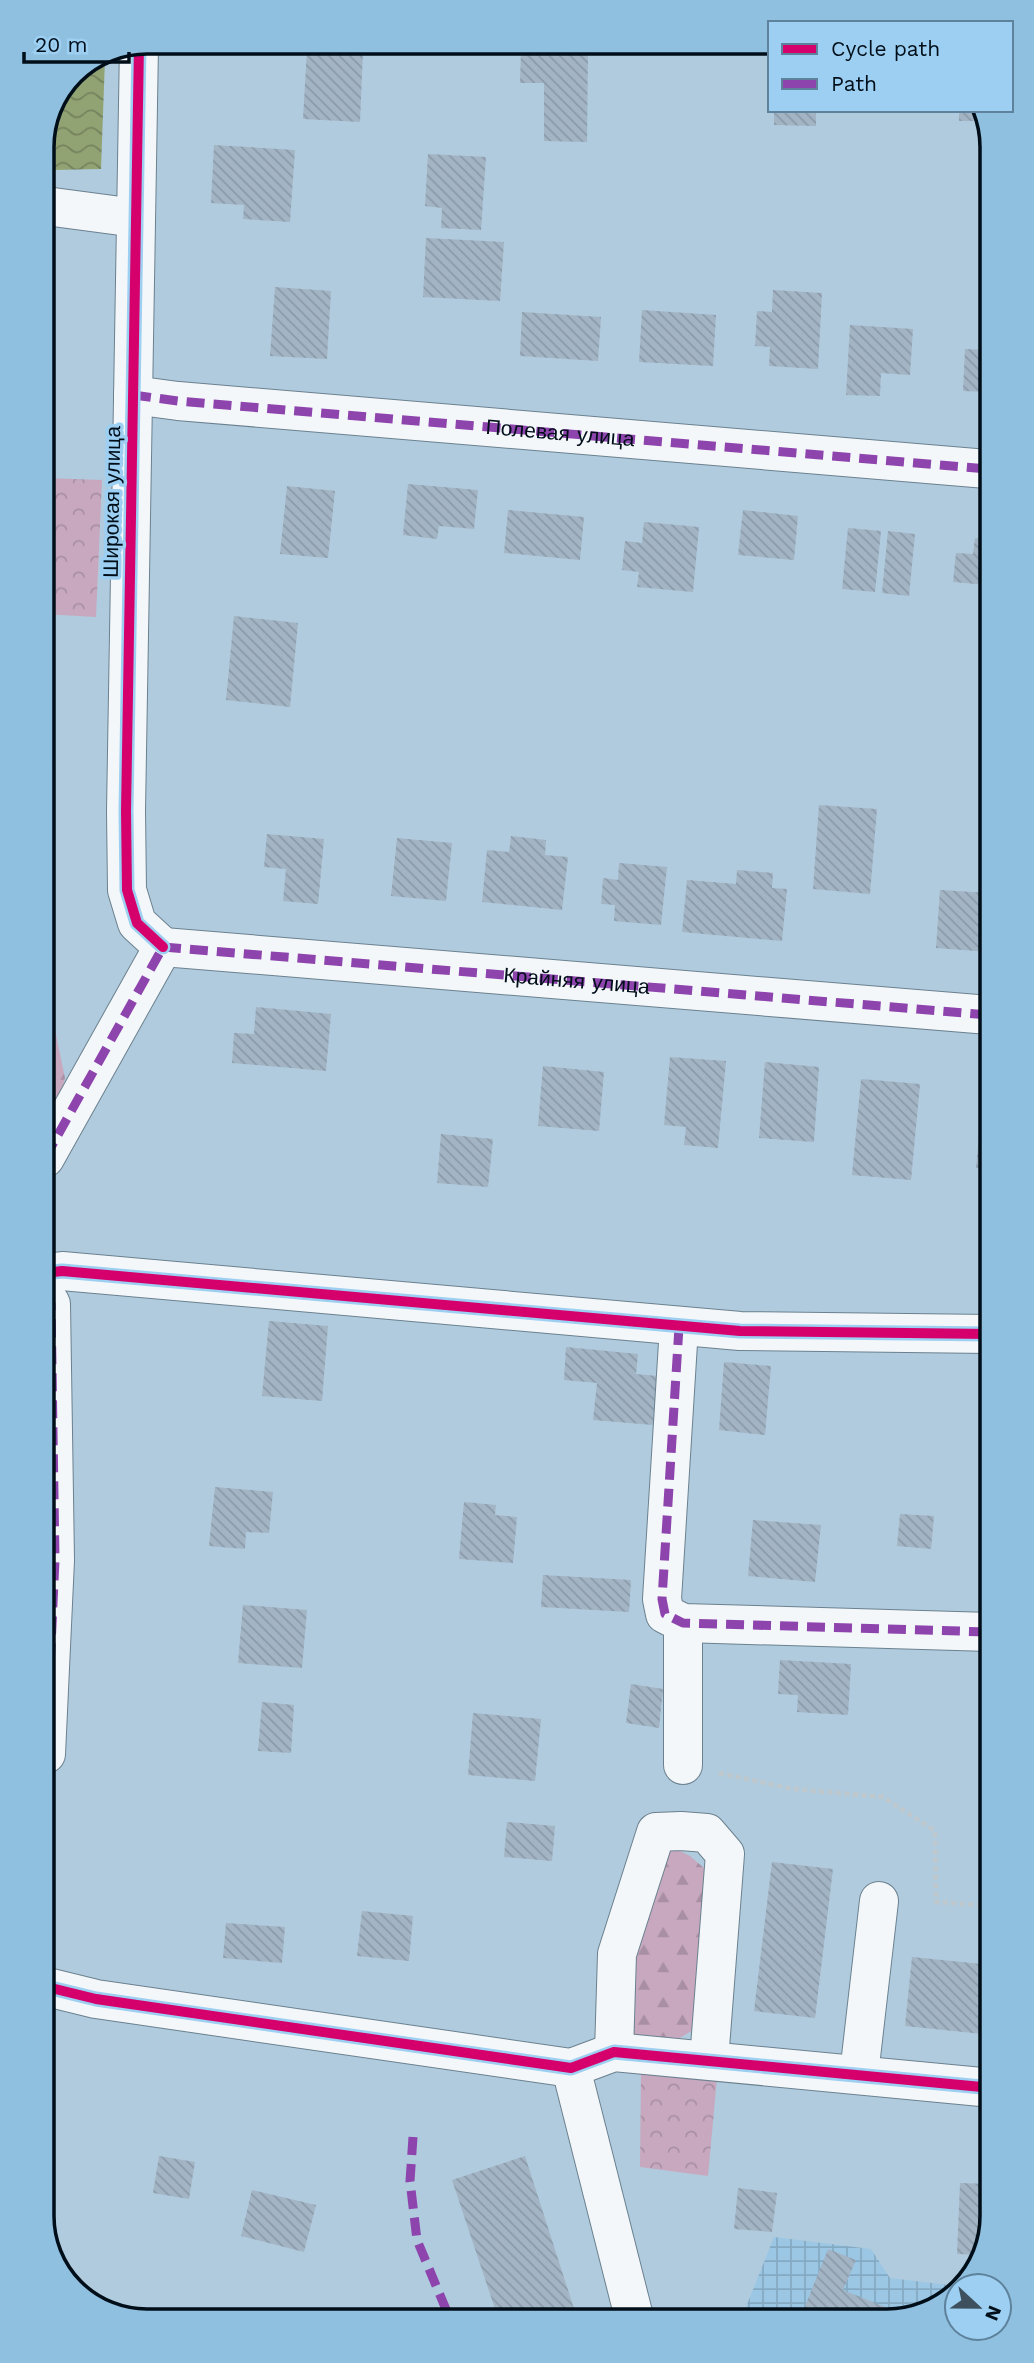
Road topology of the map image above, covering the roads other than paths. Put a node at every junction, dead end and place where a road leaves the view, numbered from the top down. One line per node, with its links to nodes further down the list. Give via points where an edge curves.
1 (139, 55): 3 (street, Широкая улица)
2 (54, 208): 3 (street)
3 (136, 218): 4 (street, Широкая улица)
4 (133, 395): 5 (street, Полевая улица); 6 (street, Широкая улица, via 127,890 137,923)
5 (980, 468)
6 (163, 947): 7 (street, Крайняя улица); 8 (street)
7 (980, 1013)
8 (54, 1142)
9 (54, 1272): 10 (street)
10 (679, 1327): 11 (street); 14 (street, via 662,1599 664,1614)
11 (980, 1334)
12 (54, 1496): 13 (street)
13 (54, 1582)
14 (683, 1623): 15 (street); 16 (street)
15 (980, 1632)
16 (682, 1765)
17 (879, 1901): 22 (street)
18 (54, 1989): 21 (street, via 96,1999)
19 (614, 2052): 20 (street); 20 (street, via 617,1954 656,1832 681,1830 707,1833 725,1854); 21 (street)
20 (709, 2060): 22 (street)
21 (571, 2068): 24 (street)
22 (859, 2074): 23 (street)
23 (980, 2087)
24 (632, 2309)

